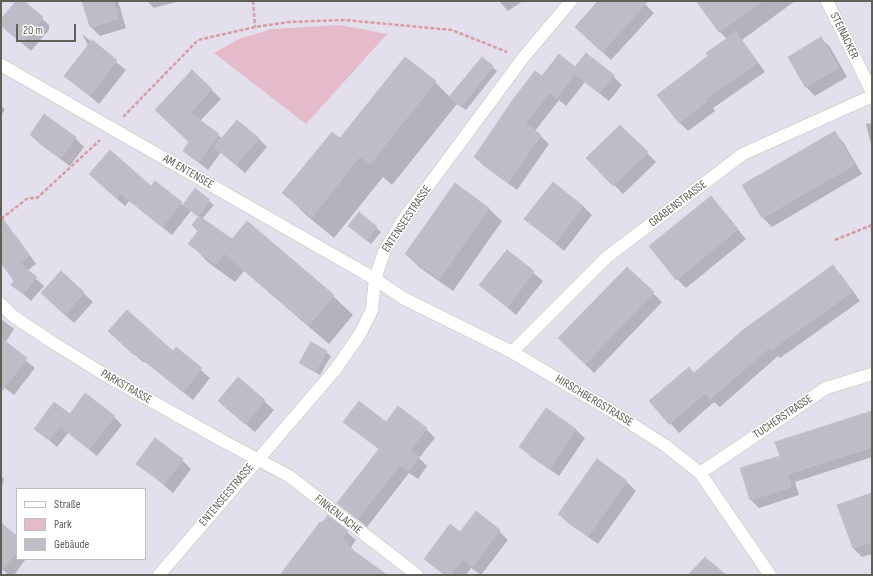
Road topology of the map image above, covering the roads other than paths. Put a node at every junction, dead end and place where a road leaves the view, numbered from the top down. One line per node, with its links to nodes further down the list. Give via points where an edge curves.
1 (571, 1): 6 (street, ENTENSEESTRASSE, via 523,58 403,220 384,252)
2 (827, 1): 4 (street, STEINACKER)
3 (1, 65): 6 (street, AM ENTENSEE)
4 (872, 92)
5 (872, 96): 8 (street, GRABENSTRASSE, via 743,154 607,258)
6 (374, 279): 8 (street, HIRSCHBERGSTRASSE, via 403,298); 10 (street, ENTENSEESTRASSE, via 372,310 360,334 335,370)
7 (1, 304): 10 (street, PARKSTRASSE, via 13,316 105,375)
8 (512, 352): 11 (street, HIRSCHBERGSTRASSE, via 666,446)
9 (872, 374): 11 (street, TUCHERSTRASSE, via 826,388)
10 (257, 459): 12 (street, ENTENSEESTRASSE); 13 (street, FINKENLACHE, via 289,476)
11 (700, 473): 14 (street, HIRSCHBERGSTRASSE)
12 (159, 575)
13 (417, 575)
14 (770, 575)

